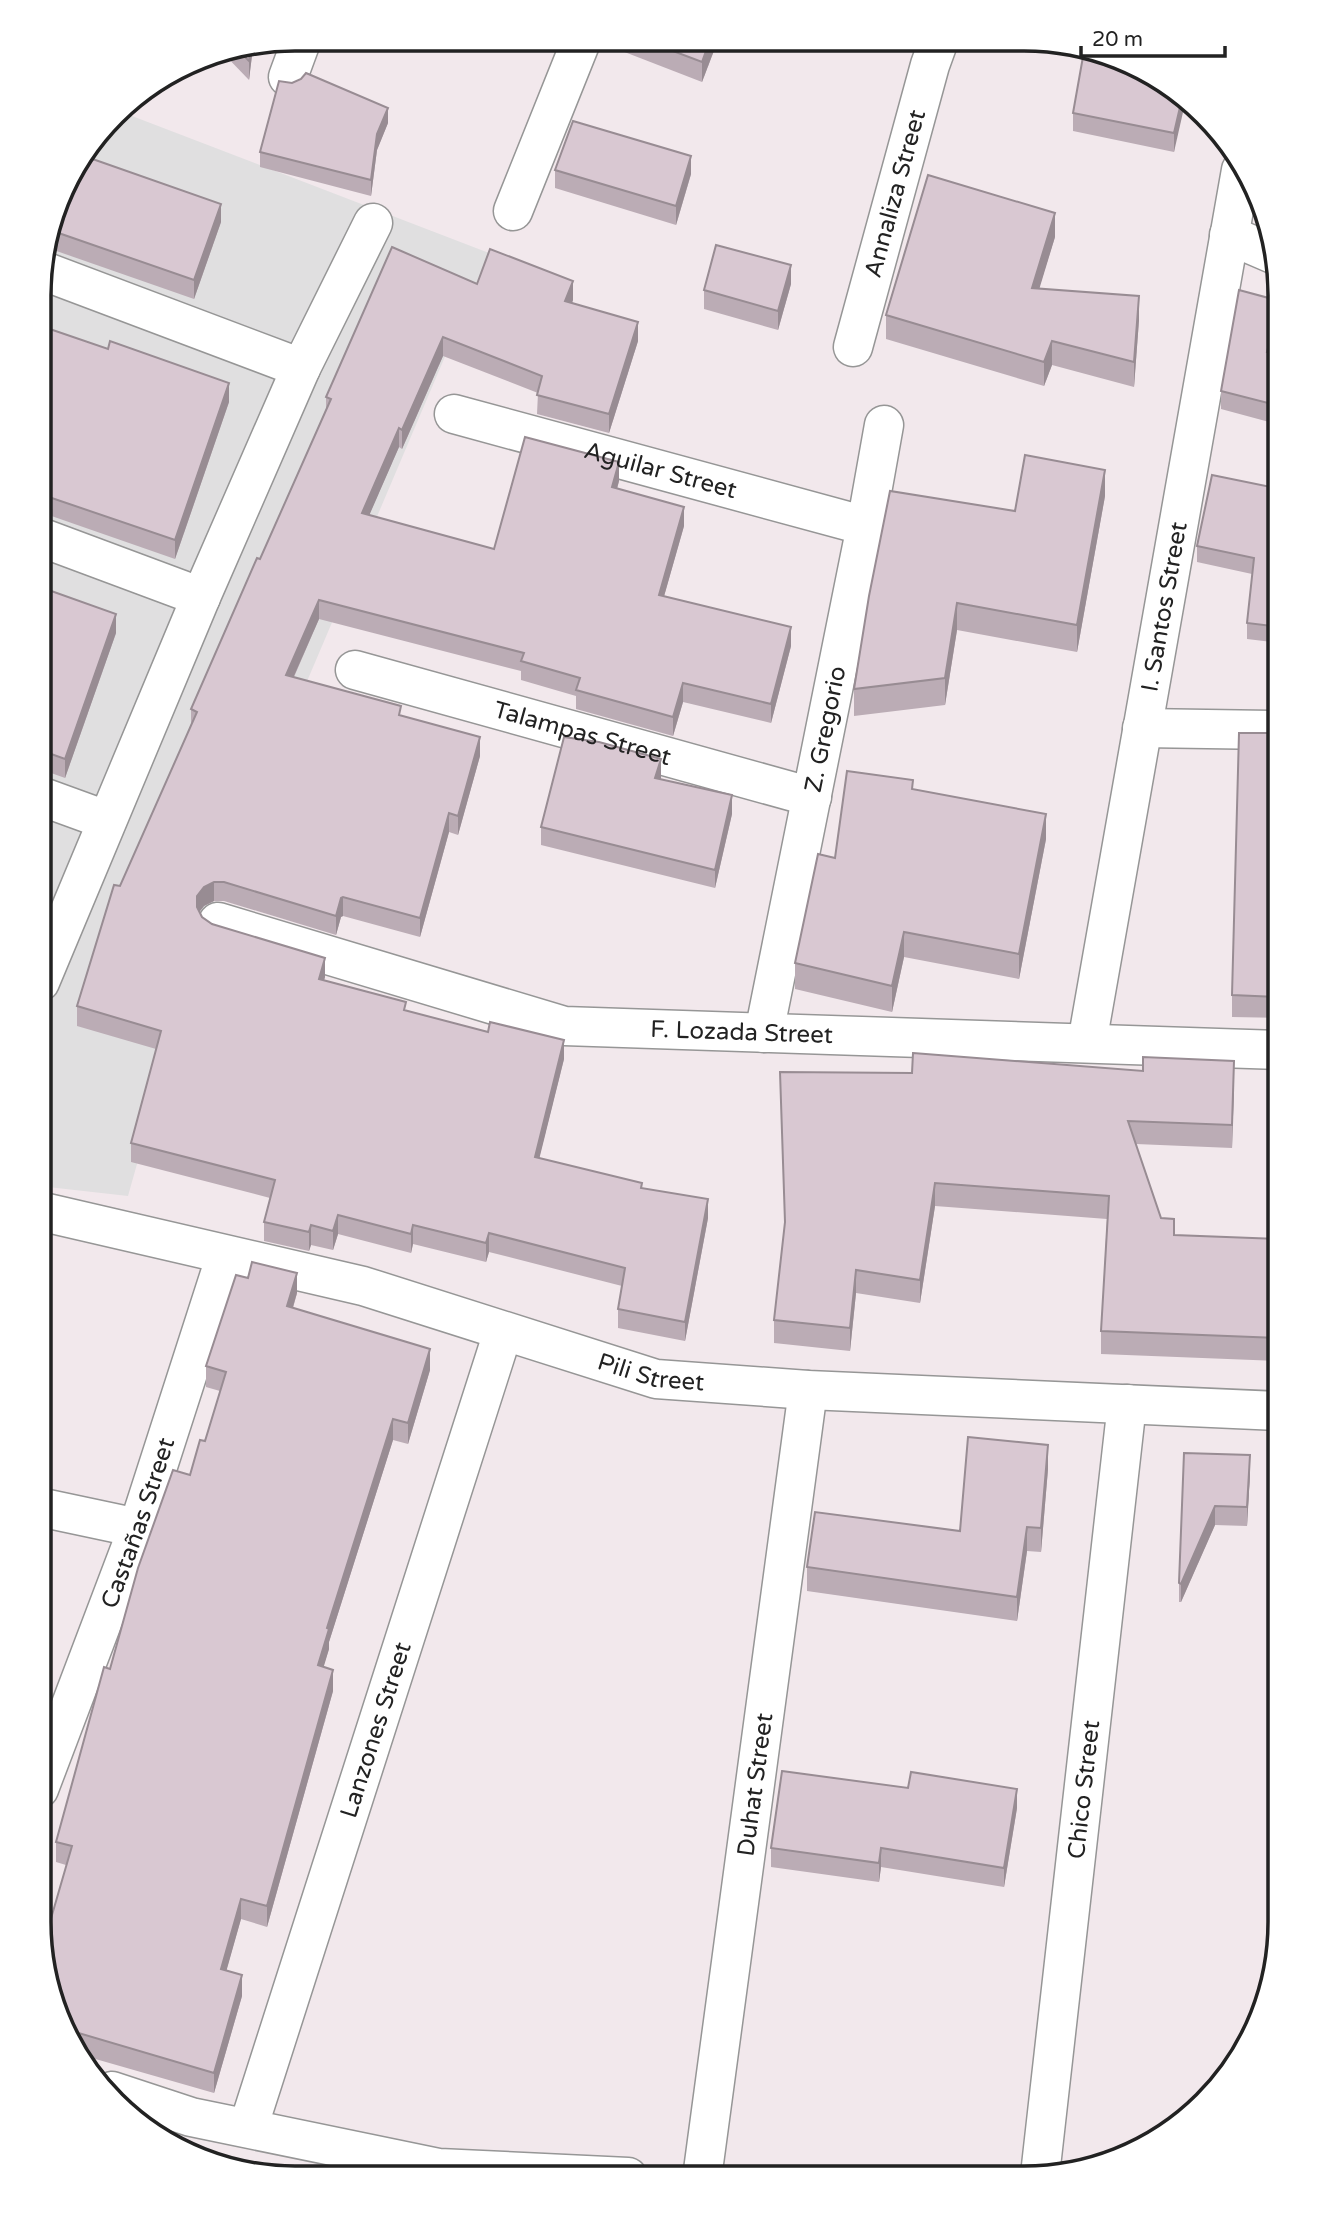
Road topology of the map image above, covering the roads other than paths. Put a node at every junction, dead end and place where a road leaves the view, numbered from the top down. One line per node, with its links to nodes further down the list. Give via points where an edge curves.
1 (297, 51): 4 (street)
2 (577, 51): 6 (street)
3 (935, 51): 11 (street, Annaliza Street)
4 (288, 77)
5 (1239, 179): 8 (street, I. Santos Street)
6 (513, 211)
7 (373, 223): 12 (street)
8 (1229, 235): 9 (street); 19 (street, I. Santos Street)
9 (1264, 250)
10 (52, 274): 12 (street)
11 (853, 347)
12 (301, 368): 17 (street)
13 (454, 414): 15 (street, Aguilar Street)
14 (884, 425): 15 (street, Z. Gregorio)
15 (866, 526): 21 (street, Z. Gregorio)
16 (51, 541): 17 (street)
17 (201, 597): 23 (street)
18 (355, 670): 21 (street, Talampas Street)
19 (1142, 728): 20 (street); 27 (street, I. Santos Street)
20 (1268, 730)
21 (812, 797): 26 (street, Z. Gregorio)
22 (51, 800): 23 (street)
23 (106, 820): 25 (street)
24 (218, 922): 26 (street, F. Lozada Street, via 564,1026)
25 (51, 955)
26 (764, 1033): 27 (street, F. Lozada Street)
27 (1087, 1043): 28 (street, F. Lozada Street)
28 (1268, 1050)
29 (51, 1214): 30 (street, Pili Street)
30 (226, 1255): 31 (street, Pili Street, via 363,1286); 36 (street, Castañas Street)
31 (503, 1332): 32 (street, Pili Street, via 656,1379); 39 (street, Lanzones Street)
32 (808, 1391): 33 (street, Pili Street); 41 (street, Duhat Street)
33 (1127, 1404): 34 (street, Pili Street); 42 (street, Chico Street)
34 (1268, 1410)
35 (51, 1510): 36 (street)
36 (138, 1528): 37 (street, Castañas Street)
37 (51, 1756)
38 (121, 2094): 39 (street, via 191,2117)
39 (248, 2128): 40 (street)
40 (429, 2166)
41 (704, 2166)
42 (1042, 2166)

